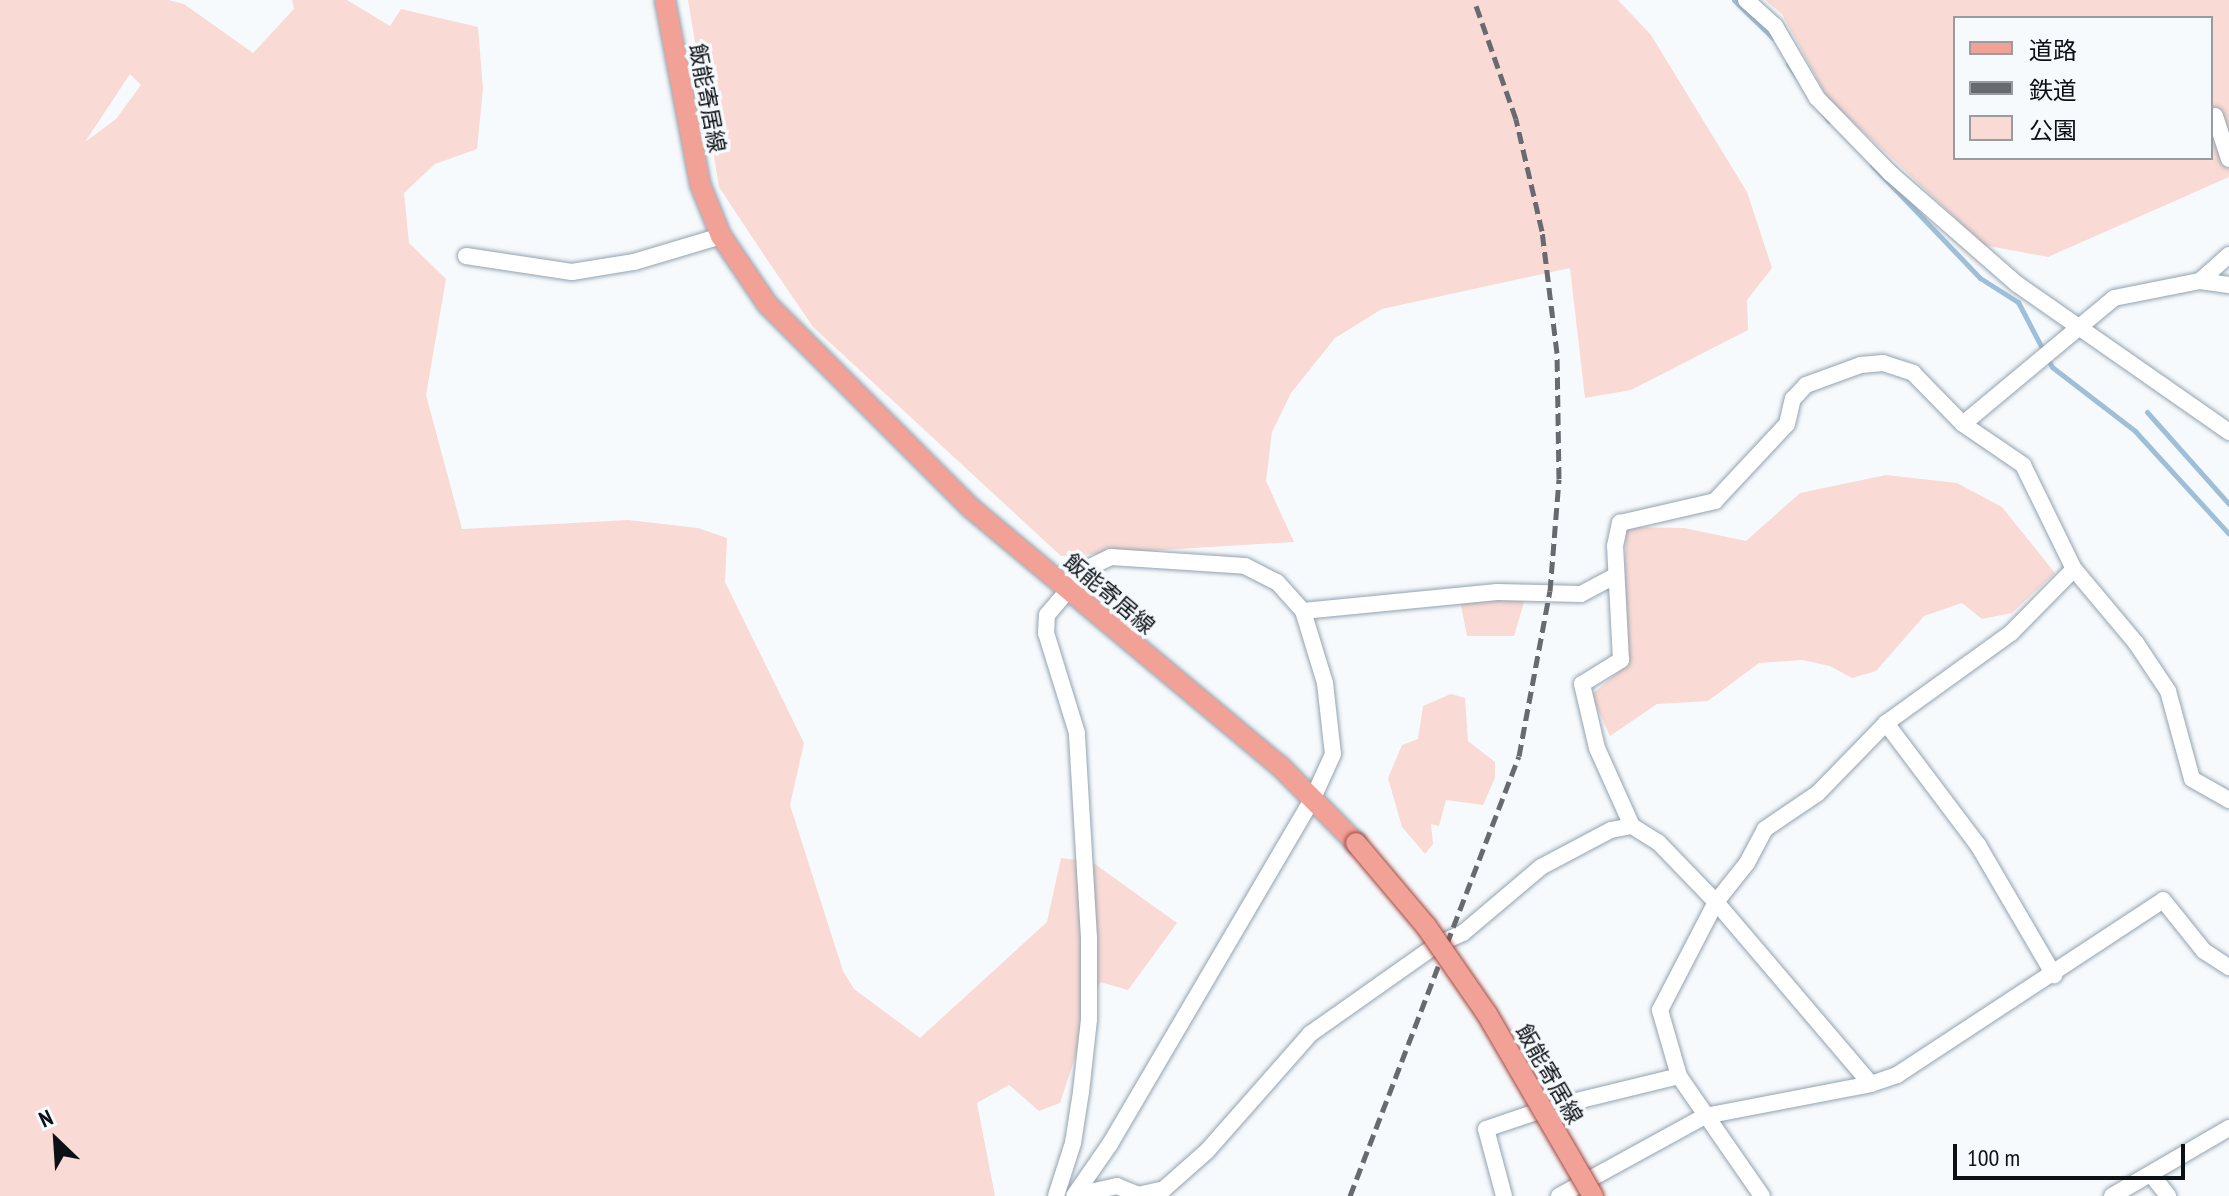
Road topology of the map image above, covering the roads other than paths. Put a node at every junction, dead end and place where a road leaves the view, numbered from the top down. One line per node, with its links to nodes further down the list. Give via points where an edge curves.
1 (665, 0): 5 (main road, 飯能寄居線, via 693,158)
2 (1746, 0): 10 (street, via 1775,26 1817,98 1890,173 2017,284)
3 (2215, 116): 4 (street)
4 (2222, 156)
5 (721, 236): 7 (street, via 634,262 572,272); 15 (main road, 飯能寄居線, via 767,304 805,343 917,457)
6 (2229, 255): 8 (street)
7 (466, 256)
8 (2200, 281): 9 (street); 10 (street, via 2114,298)
9 (2229, 285)
10 (2077, 328): 11 (street); 12 (street)
11 (1963, 424): 13 (street, via 2023,465); 14 (street, via 1903,366 1861,365 1806,385 1793,399 1787,424 1715,501 1620,523)
12 (2229, 432)
13 (2074, 569): 17 (street, via 2012,632); 19 (street, via 2168,691 2192,779)
14 (1616, 575): 16 (street, via 1581,594 1497,592); 20 (street, via 1621,660 1582,684 1597,748)
15 (1066, 590): 16 (street, via 1086,569 1111,557 1229,563 1277,582); 18 (main road, 飯能寄居線); 30 (street, via 1045,625 1078,747 1089,1019 1073,1143)
16 (1303, 611): 18 (street, via 1315,640 1334,733 1333,754)
17 (1886, 723): 21 (street, via 1818,793 1765,829 1747,863); 23 (street, via 1978,845)
18 (1313, 798): 29 (street); 33 (main road, 飯能寄居線, bridge, via 1426,926 1472,992)
19 (2229, 800)
20 (1632, 826): 21 (street, via 1658,842); 29 (street, via 1566,850 1463,933 1436,945 1310,1034 1207,1151 1164,1189 1138,1195 1117,1186)
21 (1716, 902): 24 (street, via 1660,1010); 25 (street)
22 (2229, 967): 23 (street, via 2204,951 2163,900 2131,916)
23 (2054, 975): 25 (street, via 1897,1075)
24 (1679, 1076): 26 (street); 31 (street, via 1486,1129)
25 (1871, 1084): 26 (street)
26 (1705, 1116): 32 (street); 34 (street)
27 (2229, 1128): 28 (street)
28 (2151, 1174): 35 (street); 36 (street)
29 (1075, 1195)
30 (1056, 1196)
31 (1504, 1196)
32 (1559, 1196)
33 (1593, 1196)
34 (1762, 1196)
35 (2112, 1196)
36 (2168, 1196)

